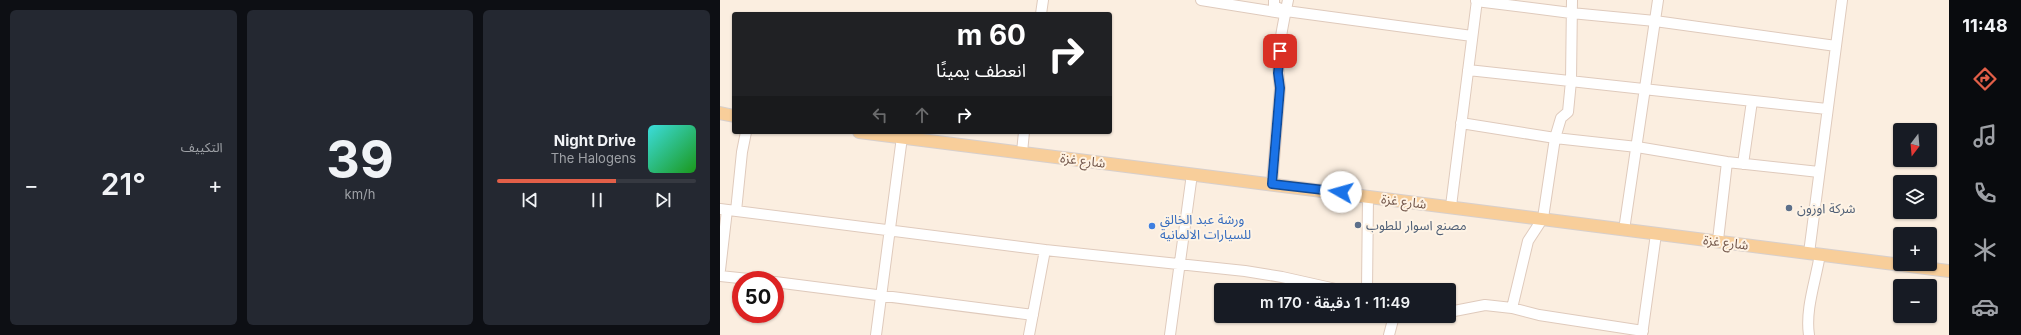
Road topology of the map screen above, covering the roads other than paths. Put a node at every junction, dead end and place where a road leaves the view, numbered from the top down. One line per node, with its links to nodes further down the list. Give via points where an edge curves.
1 (1043, 0): 9 (street)
2 (1201, 0): 10 (street)
3 (1274, 0): 10 (street, via 1274,6)
4 (1288, 0): 10 (street)
5 (1572, 0): 11 (street)
6 (1658, 0): 12 (street)
7 (1842, 0): 14 (street)
8 (1477, 1): 11 (street); 13 (street)
9 (1041, 12)
10 (1286, 12): 13 (street); 34 (street, via 1280,47 1280,88)
11 (1571, 13): 12 (street); 16 (street)
12 (1655, 21): 14 (street); 17 (street)
13 (1472, 36): 15 (street)
14 (1836, 46): 19 (street)
15 (1468, 70): 16 (street); 22 (street)
16 (1571, 81): 17 (street); 27 (street, via 1568,112 1561,118)
17 (1646, 89): 18 (street); 28 (street)
18 (1752, 101): 19 (street); 31 (street)
19 (1827, 109): 32 (street)
20 (720, 114): 21 (main road)
21 (732, 116)
22 (1461, 124): 27 (street); 36 (street)
23 (746, 134): 37 (street)
24 (876, 134): 26 (main road, شارع غزة)
25 (1024, 134): 29 (street)
26 (902, 137): 29 (main road, شارع غزة); 40 (street)
27 (1555, 138): 28 (street); 38 (street)
28 (1637, 147): 30 (street); 39 (street)
29 (1022, 152): 33 (main road, شارع غزة)
30 (1727, 162): 31 (street); 42 (street)
31 (1743, 164): 32 (street)
32 (1819, 172): 44 (street)
33 (1192, 174): 34 (main road, شارع غزة); 45 (street)
34 (1272, 184): 35 (main road, شارع غزة)
35 (1368, 196): 36 (main road, شارع غزة); 52 (street)
36 (1451, 206): 38 (main road, شارع غزة)
37 (728, 210): 40 (street); 46 (street)
38 (1543, 218): 39 (main road, شارع غزة); 54 (street, via 1528,241)
39 (1624, 230): 41 (main road, شارع غزة)
40 (890, 231): 43 (street); 53 (street)
41 (1656, 234): 42 (main road, شارع غزة); 58 (street)
42 (1718, 240): 44 (main road, شارع غزة)
43 (1045, 250): 45 (street); 56 (street)
44 (1815, 253): 47 (main road, شارع غزة); 63 (street)
45 (1179, 265): 51 (street, via 1275,276); 61 (street)
46 (720, 270)
47 (1949, 271)
48 (720, 276): 49 (street)
49 (732, 277)
50 (784, 283): 53 (street)
51 (1308, 283)
52 (1367, 283)
53 (882, 295): 56 (street); 59 (street)
54 (1512, 308): 55 (street, via 1485,305); 58 (street)
55 (1456, 311)
56 (1033, 315): 60 (street)
57 (1392, 323): 62 (street)
58 (1642, 333)
59 (876, 335)
60 (1030, 335)
61 (1170, 335)
62 (1389, 335)
63 (1809, 335)

